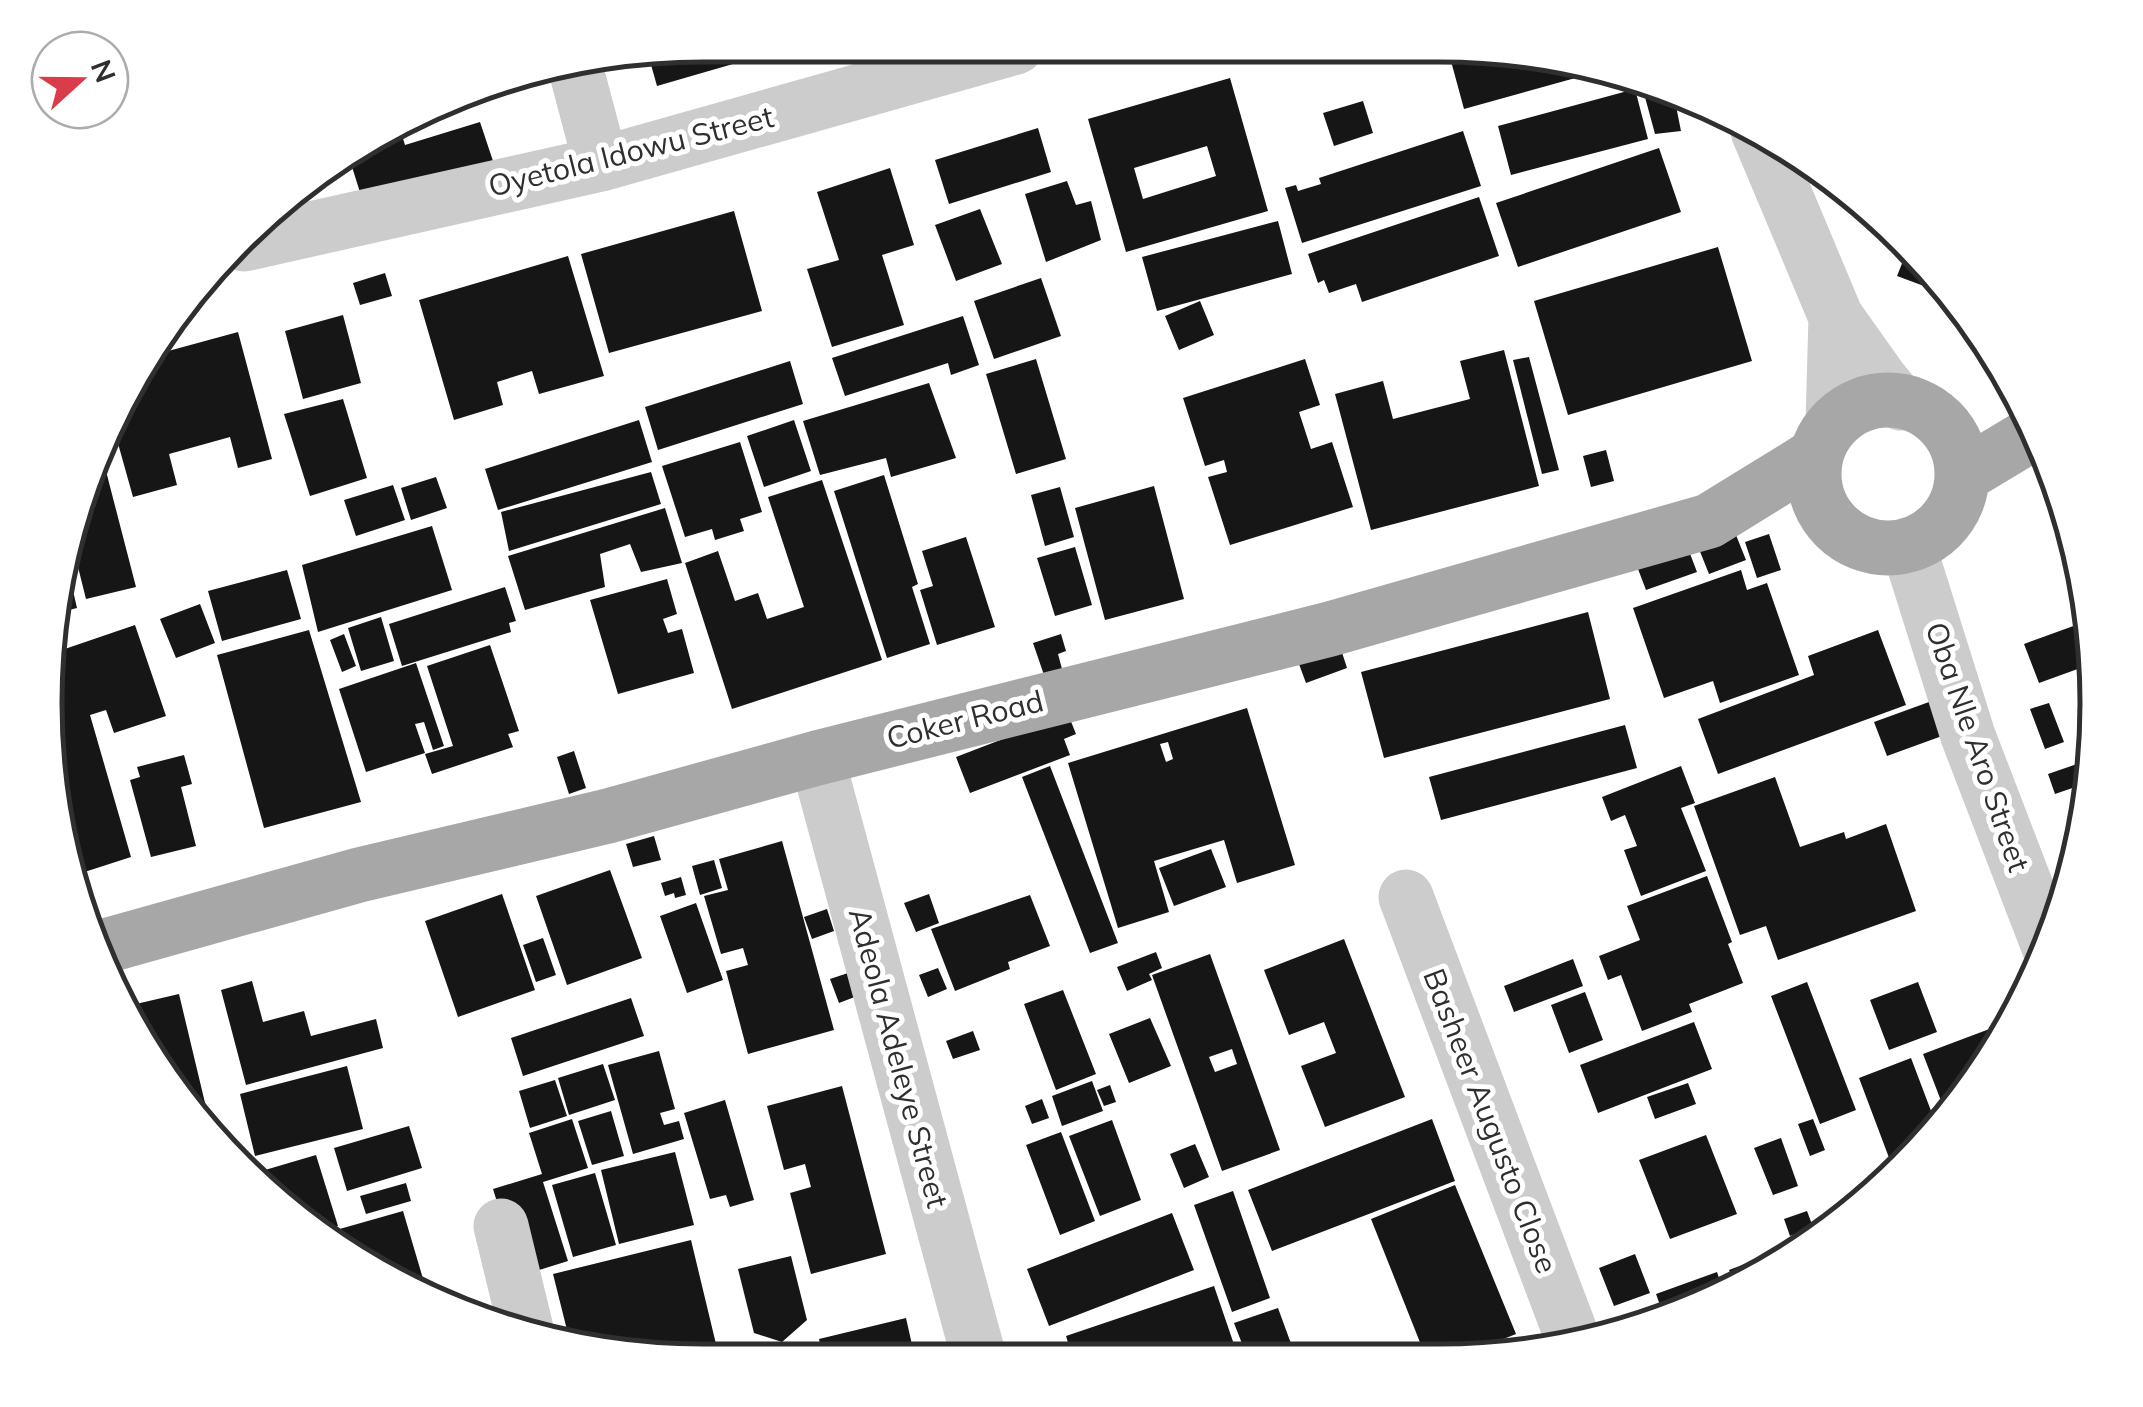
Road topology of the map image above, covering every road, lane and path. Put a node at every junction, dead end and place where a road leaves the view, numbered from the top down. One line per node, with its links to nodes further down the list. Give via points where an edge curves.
1 (963, 62): 4 (street, Oyetola Idowu Street)
2 (577, 75): 4 (street)
3 (1767, 152): 6 (street)
4 (601, 164): 5 (street, Oyetola Idowu Street)
5 (261, 240)
6 (1836, 317): 7 (street); 10 (street)
7 (1900, 403): 10 (main road, via 1854,408); 11 (main road, via 1934,416)
8 (2011, 414): 11 (main road)
9 (2021, 435): 11 (main road)
10 (1824, 439): 12 (main road, via 1816,494); 13 (main road, Coker Road)
11 (1955, 454): 14 (main road, via 1957,499 1947,520)
12 (1833, 520): 13 (main road); 14 (main road, via 1870,546)
13 (1709, 521): 15 (main road, Coker Road, via 1330,628)
14 (1908, 545): 17 (street, Oba Nle Aro Street, via 1968,736)
15 (817, 758): 18 (main road, Coker Road); 22 (street, Adeola Adeleye Street)
16 (1406, 897): 21 (street, Basheer Augusto Close)
17 (2040, 926)
18 (109, 945)
19 (501, 1226): 20 (street)
20 (523, 1318)
21 (1568, 1331)
22 (975, 1344)

